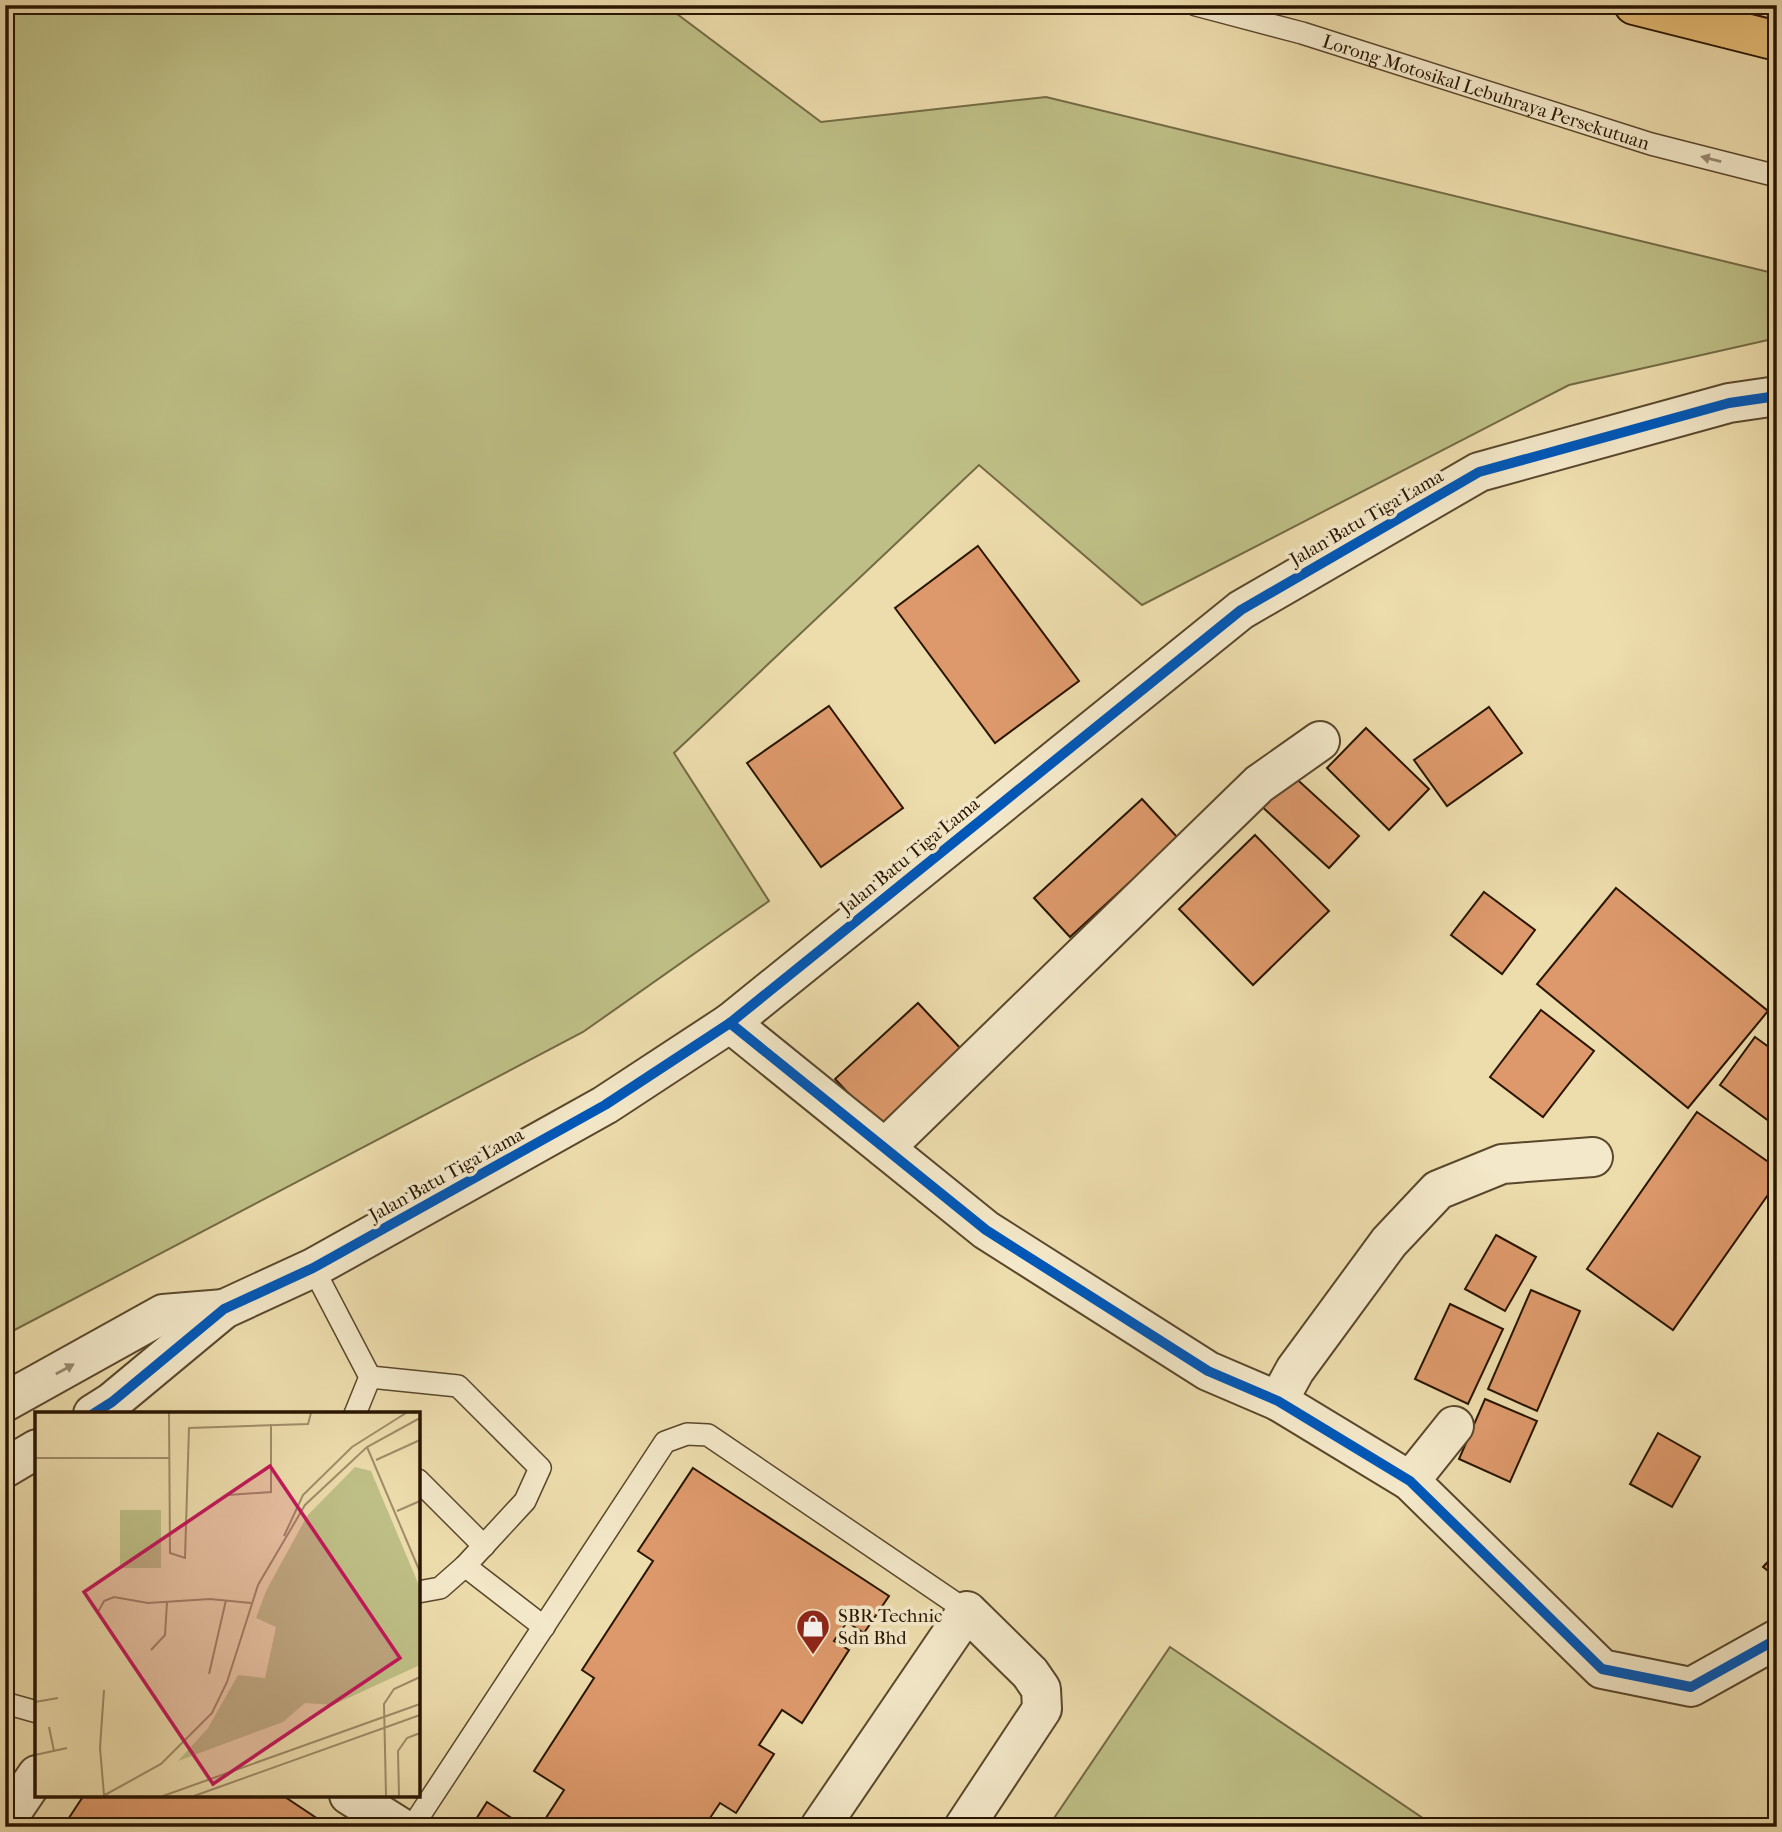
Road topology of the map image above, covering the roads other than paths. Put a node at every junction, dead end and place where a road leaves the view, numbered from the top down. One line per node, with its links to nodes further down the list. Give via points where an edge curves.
1 (1196, 5): 4 (lane, Lorong Motosikal Lebuhraya Persekutuan, one-way to 1, via 1651,144 1303,33)
2 (1633, 5): 3 (highway)
3 (1777, 41)
4 (1777, 176)
5 (1777, 396): 7 (street, Jalan Batu Tiga Lama, via 1730,403 1479,472 1241,610)
6 (1320, 740): 8 (street, via 1258,785)
7 (730, 1023): 8 (street); 10 (street, Jalan Batu Tiga Lama, via 605,1105)
8 (885, 1148): 13 (street, via 986,1230 1208,1371)
9 (1593, 1157): 13 (street, via 1502,1164 1438,1191 1389,1242 1294,1370)
10 (313, 1268): 11 (street, Jalan Batu Tiga Lama); 12 (lane)
11 (224, 1309): 14 (street, Jalan Batu Tiga Lama, one-way to 11, via 163,1314); 15 (street, Jalan Batu Tiga Lama)
12 (370, 1377): 16 (lane); 22 (lane, via 458,1386 540,1468 525,1501)
13 (1278, 1401): 20 (street)
14 (5, 1402)
15 (96, 1412)
16 (356, 1412)
17 (1454, 1426): 20 (street)
18 (35, 1450): 19 (street)
19 (5, 1468)
20 (1410, 1481): 27 (street, via 1602,1669 1692,1687)
21 (420, 1482): 22 (lane)
22 (484, 1546): 23 (lane)
23 (466, 1566): 24 (lane, via 440,1588); 26 (lane)
24 (420, 1592)
25 (967, 1611): 26 (lane, via 708,1435 687,1434 665,1442); 35 (street); 36 (street, via 1030,1673 1041,1689 1042,1709)
26 (544, 1627): 34 (lane)
27 (1777, 1639)
28 (5, 1703): 29 (lane)
29 (35, 1711)
30 (35, 1778): 32 (street)
31 (352, 1797): 33 (street)
32 (5, 1822)
33 (400, 1827)
34 (412, 1827)
35 (820, 1827)
36 (964, 1827)

